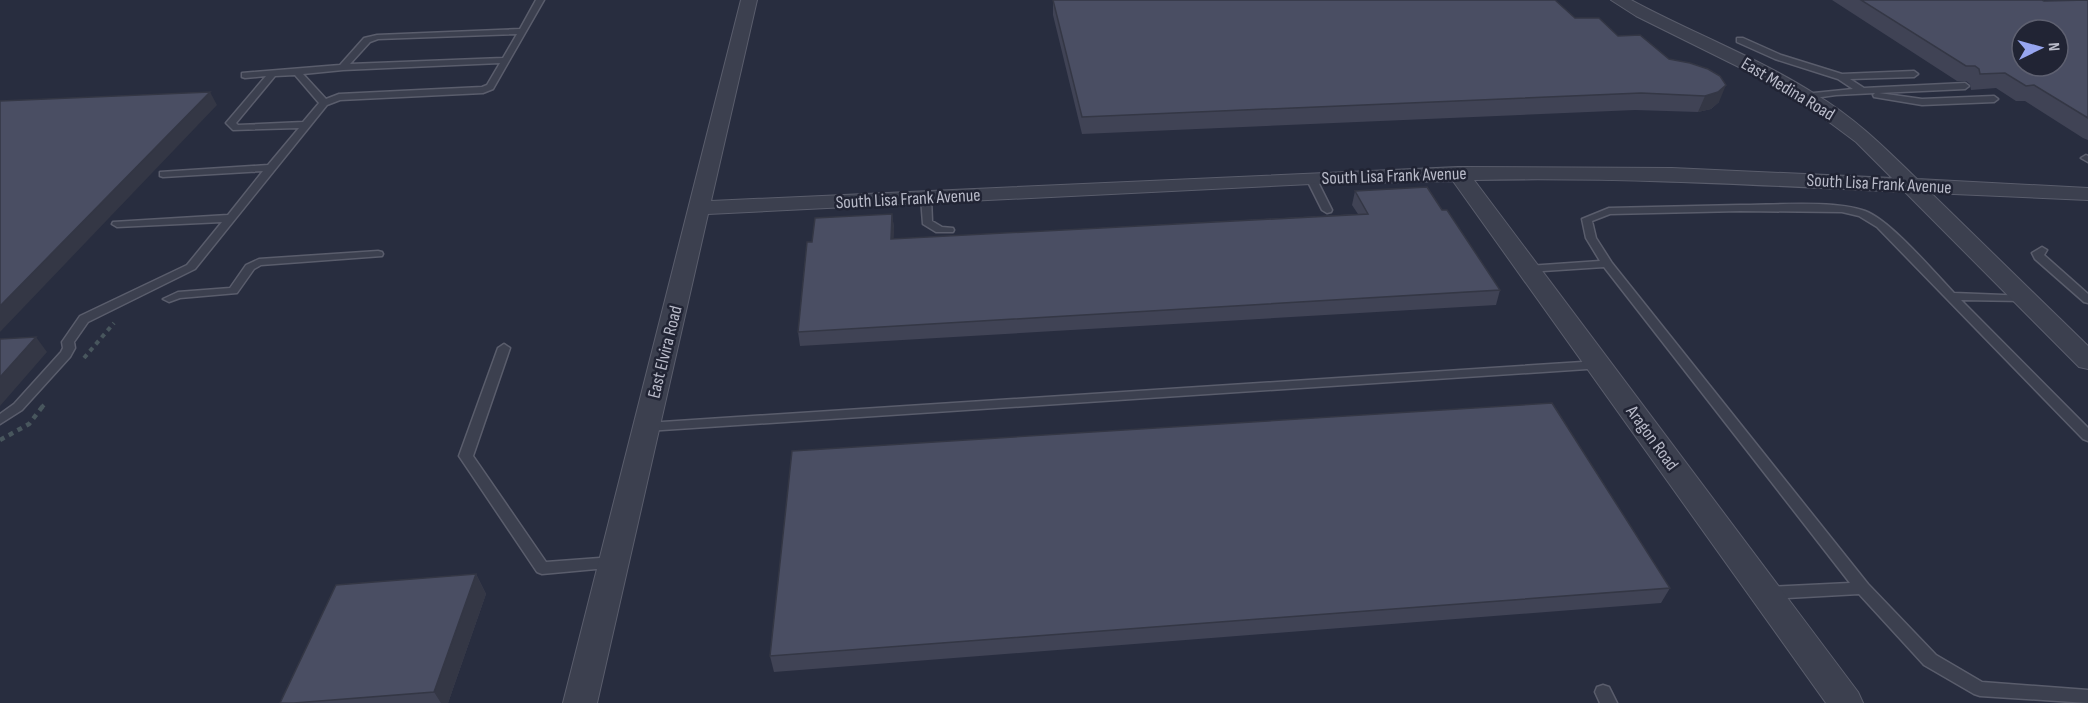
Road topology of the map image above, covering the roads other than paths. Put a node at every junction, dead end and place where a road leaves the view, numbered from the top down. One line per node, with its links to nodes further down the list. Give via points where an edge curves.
1 (540, 0): 4 (lane)
2 (749, 0): 26 (street, East Elvira Road)
3 (1619, 0): 15 (street, East Medina Road)
4 (522, 31): 6 (lane); 7 (lane, via 377,37 367,40)
5 (1740, 40): 12 (lane)
6 (505, 60): 7 (lane); 17 (lane, via 490,87 483,90 339,97)
7 (344, 67): 8 (lane)
8 (297, 72): 9 (lane); 17 (lane)
9 (273, 74): 11 (lane); 18 (lane, via 231,123 236,128)
10 (1914, 74): 12 (lane)
11 (245, 75)
12 (1841, 77): 14 (lane)
13 (1965, 86): 14 (lane)
14 (1859, 92): 15 (lane); 16 (lane, via 1922,102)
15 (1807, 96): 23 (street, East Medina Road, via 1863,138)
16 (1994, 99)
17 (324, 103): 18 (lane)
18 (306, 125): 19 (lane)
19 (271, 168): 21 (lane); 28 (lane)
20 (1458, 173): 22 (street, South Lisa Frank Avenue); 23 (street, South Lisa Frank Avenue, via 1672,174); 34 (street, Aragon Road)
21 (163, 174)
22 (1311, 178): 25 (street, South Lisa Frank Avenue); 27 (lane)
23 (1911, 186): 24 (street, South Lisa Frank Avenue); 36 (street, East Medina Road)
24 (2088, 194)
25 (926, 198): 26 (street, South Lisa Frank Avenue); 30 (lane, via 927,222 940,230)
26 (700, 208): 43 (street, East Elvira Road)
27 (1327, 210)
28 (231, 218): 29 (lane); 42 (lane, via 191,267 84,320 66,354 18,407)
29 (117, 224)
30 (949, 230)
31 (2042, 250): 38 (lane, via 2037,253 2039,256)
32 (378, 254): 37 (lane, via 258,262 233,291)
33 (1607, 264): 34 (lane); 35 (lane, via 1591,238 1587,219 1609,211 1842,209 1863,214 1881,225); 46 (lane)
34 (1528, 269): 41 (street, Aragon Road)
35 (1951, 296): 36 (lane); 44 (lane)
36 (2024, 298): 40 (street, East Medina Road)
37 (169, 299)
38 (2088, 300)
39 (504, 348): 45 (lane, via 466,456 542,568)
40 (2088, 361)
41 (1598, 365): 43 (lane); 47 (street, Aragon Road)
42 (0, 420)
43 (647, 427): 45 (street, East Elvira Road)
44 (2088, 436)
45 (614, 562): 49 (street, East Elvira Road)
46 (1863, 588): 47 (lane); 48 (lane, via 1930,660 1980,689)
47 (1766, 594): 50 (street, Aragon Road)
48 (2088, 697)
49 (580, 703)
50 (1845, 703)

